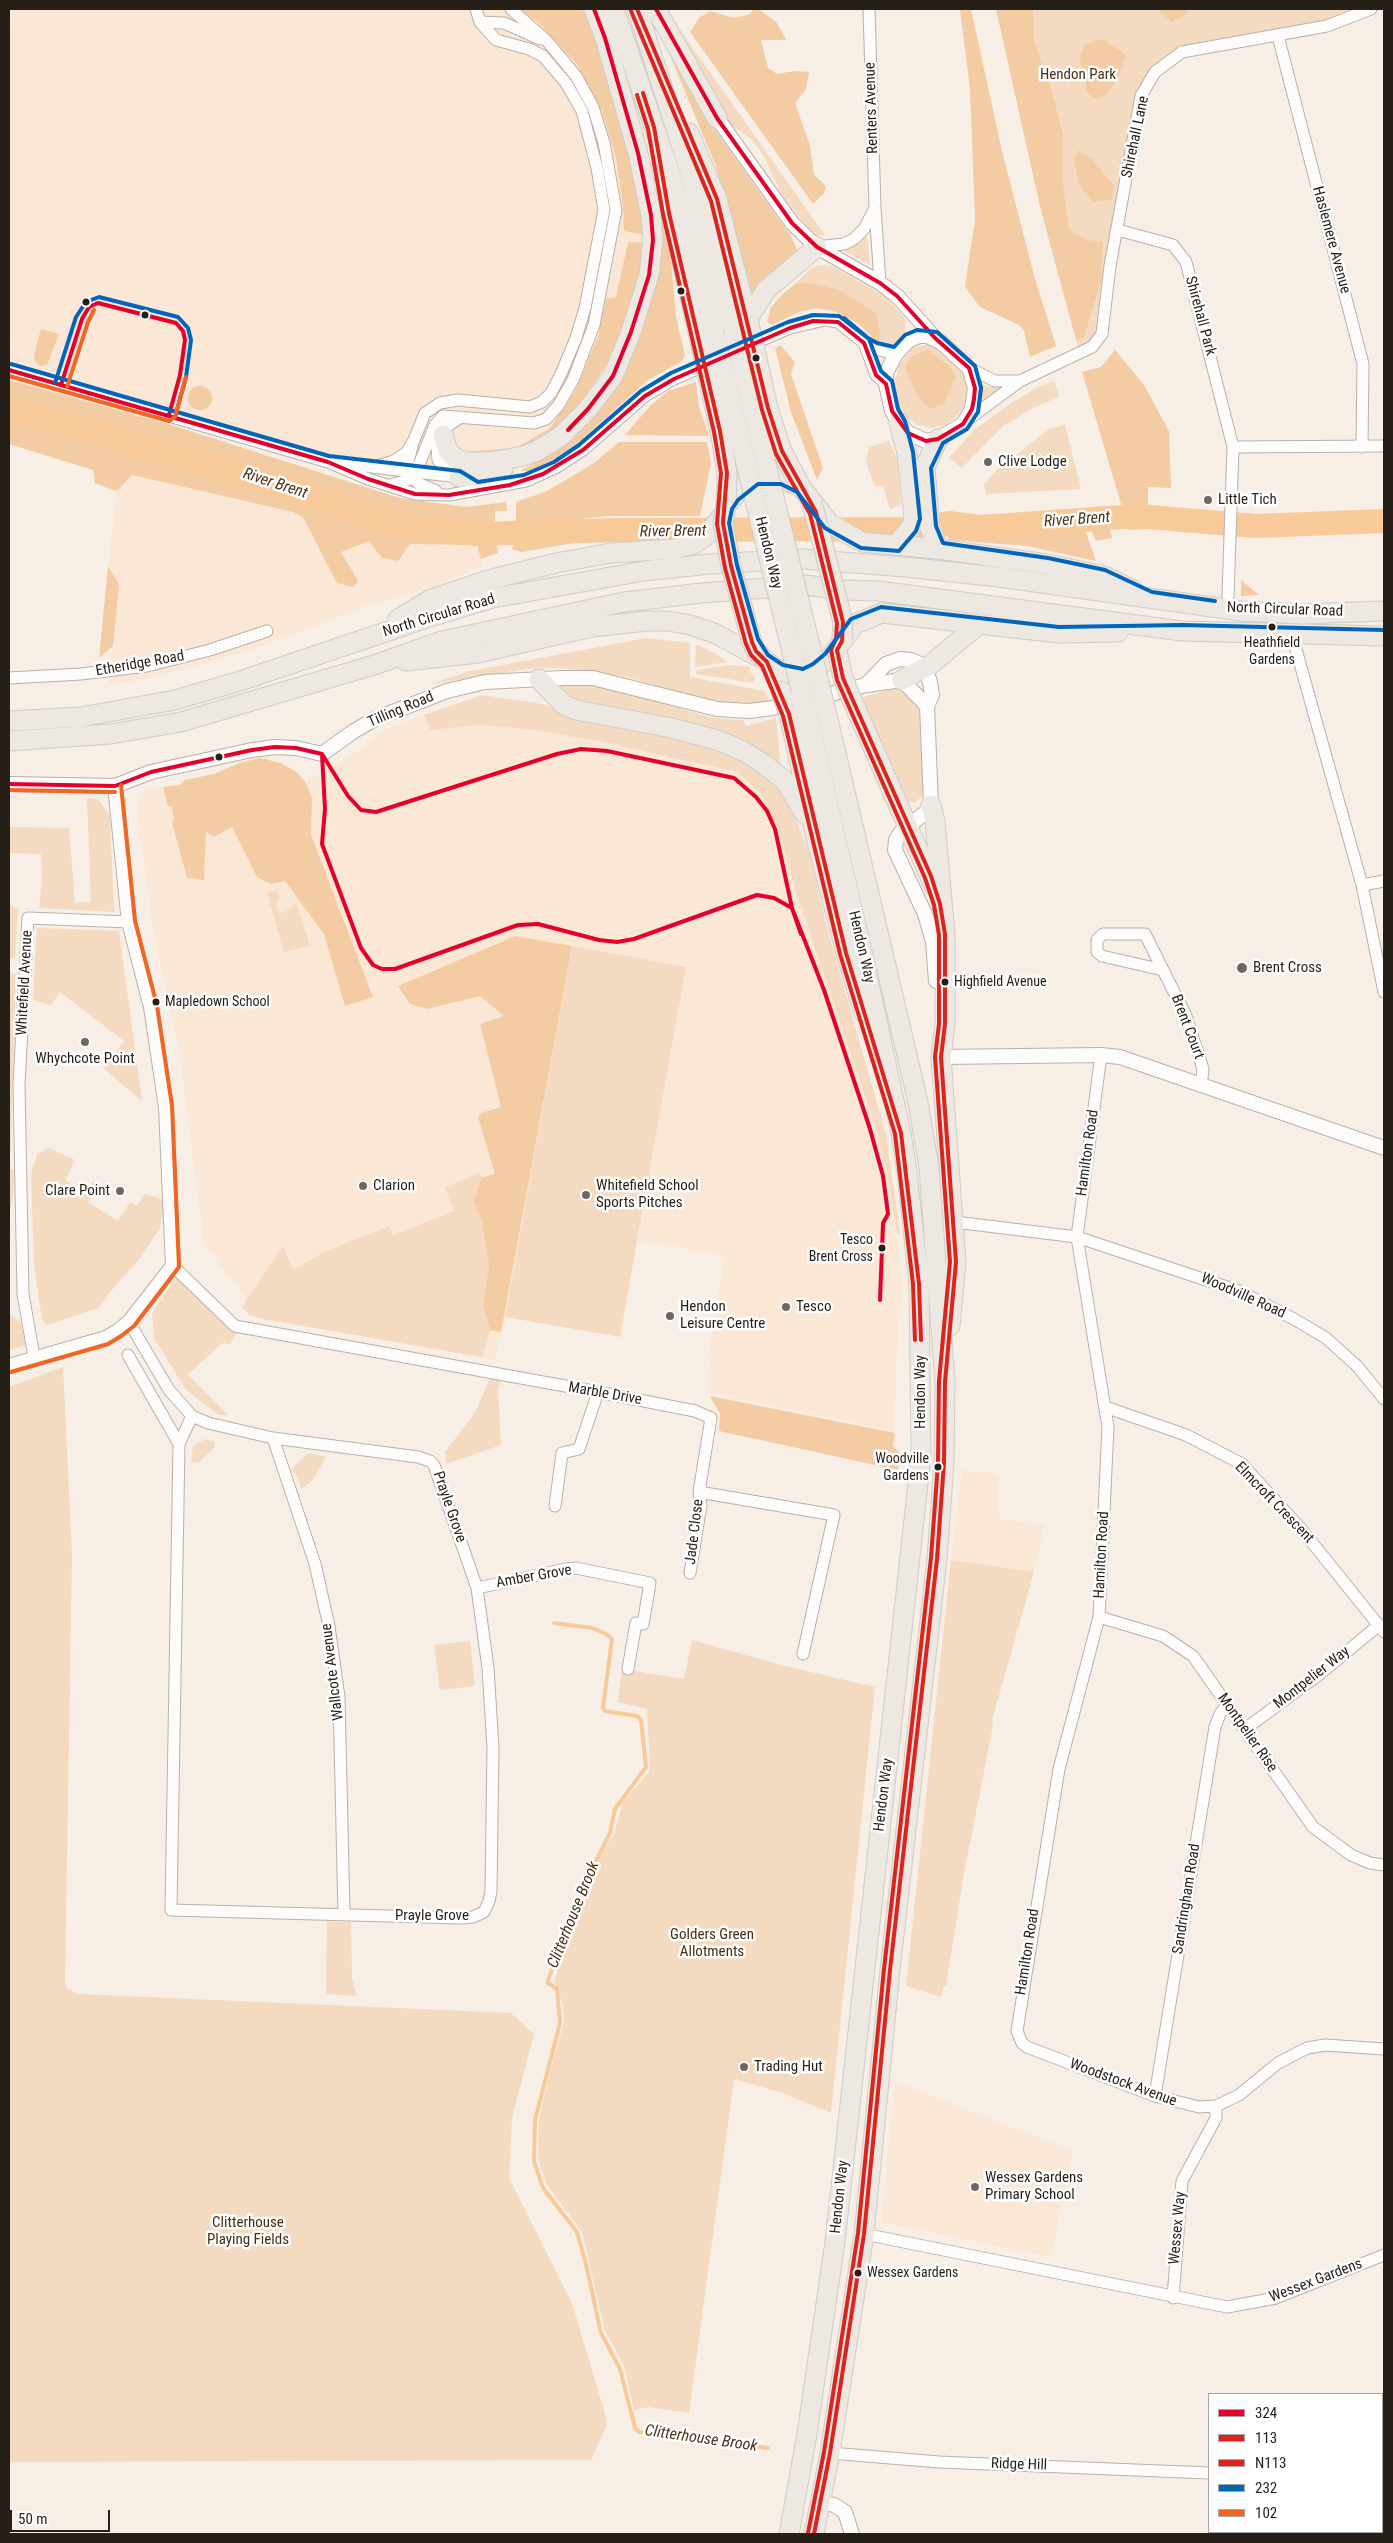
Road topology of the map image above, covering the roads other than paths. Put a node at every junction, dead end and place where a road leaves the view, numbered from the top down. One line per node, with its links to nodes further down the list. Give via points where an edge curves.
1 (476, 9): 10 (street)
2 (482, 9): 10 (street)
3 (512, 9): 13 (street)
4 (594, 9): 39 (highway, via 638,153 651,215 653,240 649,275 613,376 588,409 561,436)
5 (614, 9): 21 (highway, via 654,127 669,213)
6 (637, 9): 11 (highway, Hendon Way)
7 (656, 9): 14 (highway)
8 (869, 9): 15 (street, Renters Avenue)
9 (1371, 9): 12 (street, Shirehall Lane, via 1327,26)
10 (480, 22): 13 (street, via 504,23); 35 (street, via 496,40 543,56 575,98 587,126 598,168 602,221 576,338 558,381 546,398 530,406 458,400 440,403 425,413)
11 (643, 27): 20 (highway, via 717,199); 71 (highway, Hendon Way, bridge, via 700,204 734,333)
12 (1278, 36): 16 (street, Shirehall Lane, via 1182,52 1155,72 1141,96); 38 (street, Haslemere Avenue, via 1363,364)
13 (546, 41): 30 (street, via 576,76 593,107 614,188 615,221 594,325 573,380 546,419 528,423)
14 (717, 118): 17 (street, via 792,223)
15 (875, 208): 17 (street, via 864,229 854,239); 18 (street, Renters Avenue)
16 (1118, 230): 28 (street, Shirehall Lane, via 1102,334 1092,347); 37 (street, Shirehall Park, via 1173,245 1186,262)
17 (817, 248): 18 (street); 20 (highway, via 766,290)
18 (880, 283): 19 (street)
19 (909, 311): 22 (street); 23 (street, via 912,324)
20 (750, 327): 45 (highway, bridge, via 768,408 782,451)
21 (706, 332): 49 (highway, bridge, via 727,474); 71 (highway, Hendon Way, bridge)
22 (935, 338): 23 (street, via 926,336); 26 (street)
23 (909, 340): 25 (street)
24 (864, 343): 25 (street); 29 (street, via 876,375); 46 (street, via 838,322 813,321 790,328 674,379 645,396 583,450 543,474 510,485)
25 (896, 354): 29 (street, via 886,373)
26 (969, 368): 28 (street, via 994,380); 32 (street, via 975,388 974,399)
27 (9, 370): 40 (street)
28 (1020, 382): 32 (street, Shirehall Lane)
29 (886, 384): 31 (street)
30 (461, 417): 33 (street, via 446,428); 42 (street, via 443,416 438,420)
31 (898, 423): 34 (street, via 917,438 926,441); 50 (highway)
32 (963, 424): 34 (street)
33 (443, 435): 39 (highway, via 448,450 460,460 491,462); 43 (street, via 437,455)
34 (938, 438): 50 (highway, via 925,467)
35 (414, 440): 41 (street, via 401,457); 42 (street, via 408,461)
36 (1384, 446): 38 (street)
37 (1233, 447): 38 (street); 53 (street, Shirehall Park)
38 (1362, 447)
39 (523, 456): 43 (highway, via 507,468 477,476)
40 (328, 462): 41 (street); 44 (street)
41 (374, 467): 42 (street)
42 (413, 473): 43 (street); 44 (street); 47 (street, via 421,486)
43 (456, 477): 46 (street)
44 (390, 485): 47 (street, via 415,494)
45 (801, 487): 48 (highway); 49 (highway, bridge, via 782,478 756,478 742,487)
46 (477, 489): 47 (street)
47 (450, 495)
48 (812, 503): 51 (highway, via 829,523 862,542); 62 (highway, bridge, via 843,622)
49 (725, 509): 61 (highway, via 708,534 694,544 556,563 469,585 429,600); 63 (highway, bridge, via 723,523 731,566 752,642)
50 (921, 512): 51 (highway); 52 (highway)
51 (896, 545): 52 (highway)
52 (938, 549): 54 (highway, via 1047,564 1104,576)
53 (1228, 596)
54 (1150, 598): 55 (highway, North Circular Road, via 1241,611 1302,614); 61 (highway, North Circular Road, via 962,573 803,559 701,565 590,580 493,598)
55 (1384, 611)
56 (978, 625): 58 (highway, via 1059,633); 62 (highway, via 882,613 855,624); 65 (highway)
57 (268, 631): 66 (street, Etheridge Road, via 147,666)
58 (1182, 631): 59 (highway, North Circular Road); 64 (highway, North Circular Road, via 880,591 806,585 624,602 442,641)
59 (1292, 635): 60 (highway, North Circular Road); 80 (street)
60 (1384, 636)
61 (367, 637): 72 (highway, North Circular Road, via 175,700 81,717)
62 (839, 645): 63 (highway, bridge, via 830,658 805,674 780,671); 77 (highway, bridge, via 843,678)
63 (765, 660): 64 (highway, via 714,633 690,625 646,620 604,625 478,653); 71 (highway, bridge)
64 (374, 665): 73 (highway, North Circular Road, via 181,722 111,734)
65 (924, 669): 68 (highway); 69 (street, via 911,660 892,661); 70 (street, via 932,692)
66 (9, 678)
67 (539, 679): 71 (street, Tilling Road, via 593,678 717,710 749,712); 75 (street, Tilling Road, via 485,682 447,691 377,718 354,730 322,754 296,748 252,750 151,772); 78 (highway, via 564,705 576,710 672,728 743,751 785,781)
68 (902, 680): 69 (street, Tilling Road); 70 (street)
69 (866, 685): 71 (street, Tilling Road)
70 (927, 706): 76 (street)
71 (805, 708): 78 (highway); 88 (highway, Hendon Way); 97 (highway, Hendon Way, via 918,1102 929,1166)
72 (9, 721)
73 (9, 742)
74 (9, 784): 75 (street, Tilling Road)
75 (115, 786): 82 (street)
76 (931, 804): 77 (street); 81 (highway)
77 (908, 826): 81 (highway); 86 (street, via 896,840 895,850 925,914 933,942 936,1025)
78 (816, 838): 88 (highway, via 846,953)
79 (1384, 881): 80 (street)
80 (1362, 885): 84 (street)
81 (940, 904): 86 (highway, via 945,934 945,1024)
82 (129, 922): 92 (street, via 151,1007 166,1108); 95 (street, Whitefield Avenue, via 28,918 19,1084 23,1294)
83 (1163, 970): 83 (street, Brent Court, via 1145,934 1103,934 1097,940 1097,952 1102,956); 87 (street, Brent Court, via 1186,1016 1203,1069)
84 (1384, 992)
85 (1101, 1055): 86 (street); 87 (street, via 1120,1057); 91 (street, Hamilton Road)
86 (941, 1056): 90 (highway)
87 (1201, 1086): 89 (street)
88 (901, 1133): 126 (highway, Hendon Way, via 919,1284 920,1464 835,2242)
89 (1384, 1148)
90 (955, 1222): 91 (street); 97 (highway, via 956,1262)
91 (1076, 1237): 99 (street, Woodville Road, via 1204,1278 1268,1305 1333,1344 1357,1366); 100 (street, Hamilton Road)
92 (173, 1266): 93 (street); 98 (street, Marble Drive, via 235,1326)
93 (129, 1322): 95 (street, via 106,1338); 101 (street, Prayle Grove, via 169,1390)
94 (128, 1354): 103 (street)
95 (34, 1358): 96 (street)
96 (9, 1366)
97 (945, 1382): 120 (highway, Hendon Way, via 944,1462 937,1559 890,1970)
98 (598, 1392): 104 (street, Marble Drive, via 694,1411 711,1418); 105 (street, via 580,1449 562,1453)
99 (1384, 1399)
100 (1104, 1407): 108 (street, Hamilton Road, via 1108,1427); 109 (street, Elmcroft Crescent, via 1186,1435 1242,1464 1302,1530)
101 (192, 1416): 102 (street, Prayle Grove, via 208,1423); 103 (street, Prayle Grove)
102 (273, 1438): 107 (street, Prayle Grove, via 430,1461 438,1471); 115 (street, Wallcote Avenue, via 315,1564 329,1626 339,1697)
103 (179, 1444): 115 (street, Prayle Grove, via 171,1910)
104 (699, 1492): 106 (street, Jade Close, via 702,1505); 110 (street, via 834,1515)
105 (555, 1506)
106 (690, 1573)
107 (477, 1588): 111 (street, Amber Grove, via 566,1568 650,1583 643,1624 636,1623); 115 (street, Prayle Grove, via 488,1668 493,1748 489,1901 484,1912 473,1917)
108 (1099, 1617): 112 (street, Montpelier Rise, via 1173,1642 1201,1666); 116 (street, Hamilton Road, via 1059,1769 1048,1827 1017,2023 1019,2037)
109 (1381, 1628): 113 (street, Montpelier Way)
110 (803, 1654)
111 (628, 1669)
112 (1227, 1705): 113 (street, Montpelier Rise); 118 (street, Sandringham Road, via 1215,1727)
113 (1245, 1729): 114 (street, Montpelier Rise, via 1313,1827 1351,1854 1370,1863)
114 (1384, 1865)
115 (344, 1914)
116 (1027, 2047): 118 (street, Woodstock Avenue)
117 (1384, 2049): 119 (street, Woodstock Avenue, via 1325,2045 1306,2048 1278,2063 1239,2095)
118 (1155, 2096): 119 (street, Woodstock Avenue, via 1199,2107)
119 (1216, 2106): 122 (street, Wessex Way, via 1216,2118 1182,2181)
120 (864, 2234): 122 (street, Wessex Gardens); 123 (highway, Hendon Way)
121 (1384, 2255): 122 (street, Wessex Gardens, via 1276,2298 1250,2304 1227,2307)
122 (1173, 2298)
123 (830, 2453): 124 (street, Ridge Hill, via 939,2462); 125 (highway, Hendon Way)
124 (1208, 2472)
125 (821, 2502): 127 (highway, Hendon Way); 128 (street, via 844,2512)
126 (789, 2534)
127 (814, 2534)
128 (852, 2534)

